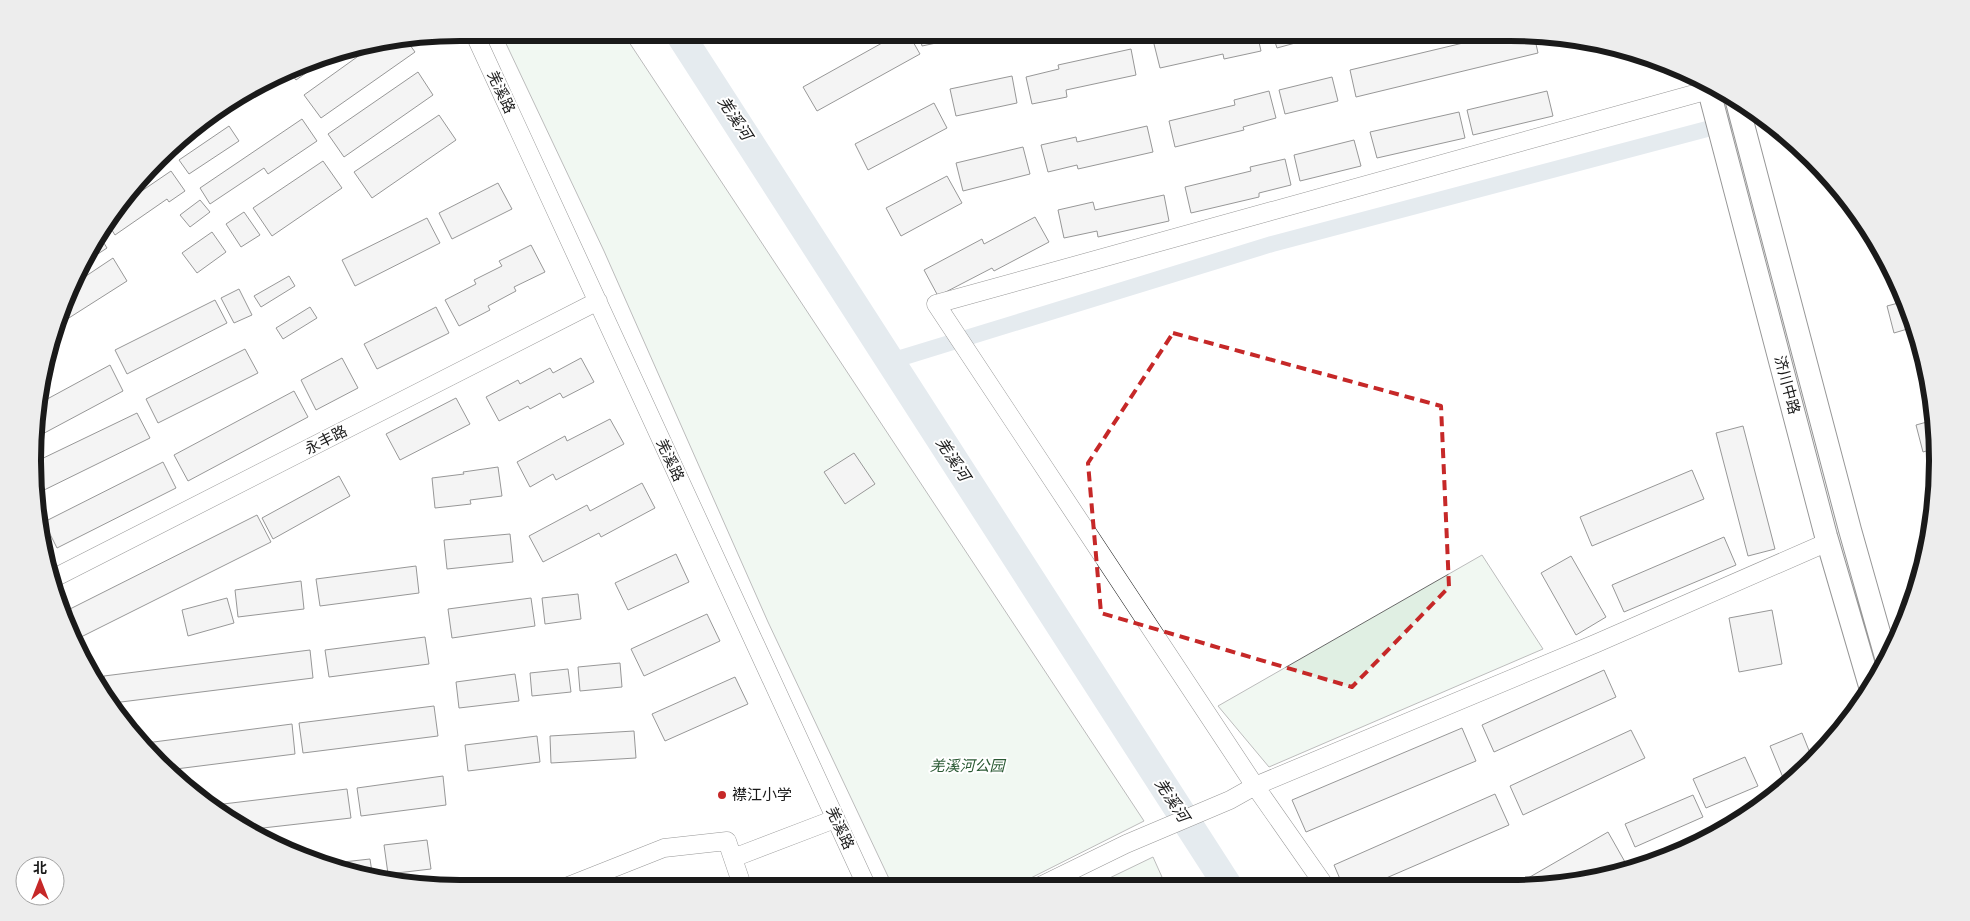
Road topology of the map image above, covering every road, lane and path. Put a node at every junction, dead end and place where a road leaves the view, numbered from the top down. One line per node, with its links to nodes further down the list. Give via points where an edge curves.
1 (478, 41): 5 (street, 羌溪路)
2 (1708, 91): 10 (street, via 936,304)
3 (1712, 93): 6 (main road, 济川中路)
4 (1739, 110): 8 (main road, 济川中路)
5 (598, 301): 7 (street, 永丰路); 11 (street, 羌溪路)
6 (1828, 542): 9 (main road, 济川中路); 10 (street)
7 (58, 576)
8 (1884, 650)
9 (1868, 678)
10 (1255, 786): 16 (street); 17 (street)
11 (836, 819): 12 (street); 15 (street, 羌溪路)
12 (732, 858): 13 (street, via 726,841 664,848); 14 (street)
13 (583, 880)
14 (740, 880)
15 (864, 880)
16 (1051, 880)
17 (1321, 880)

